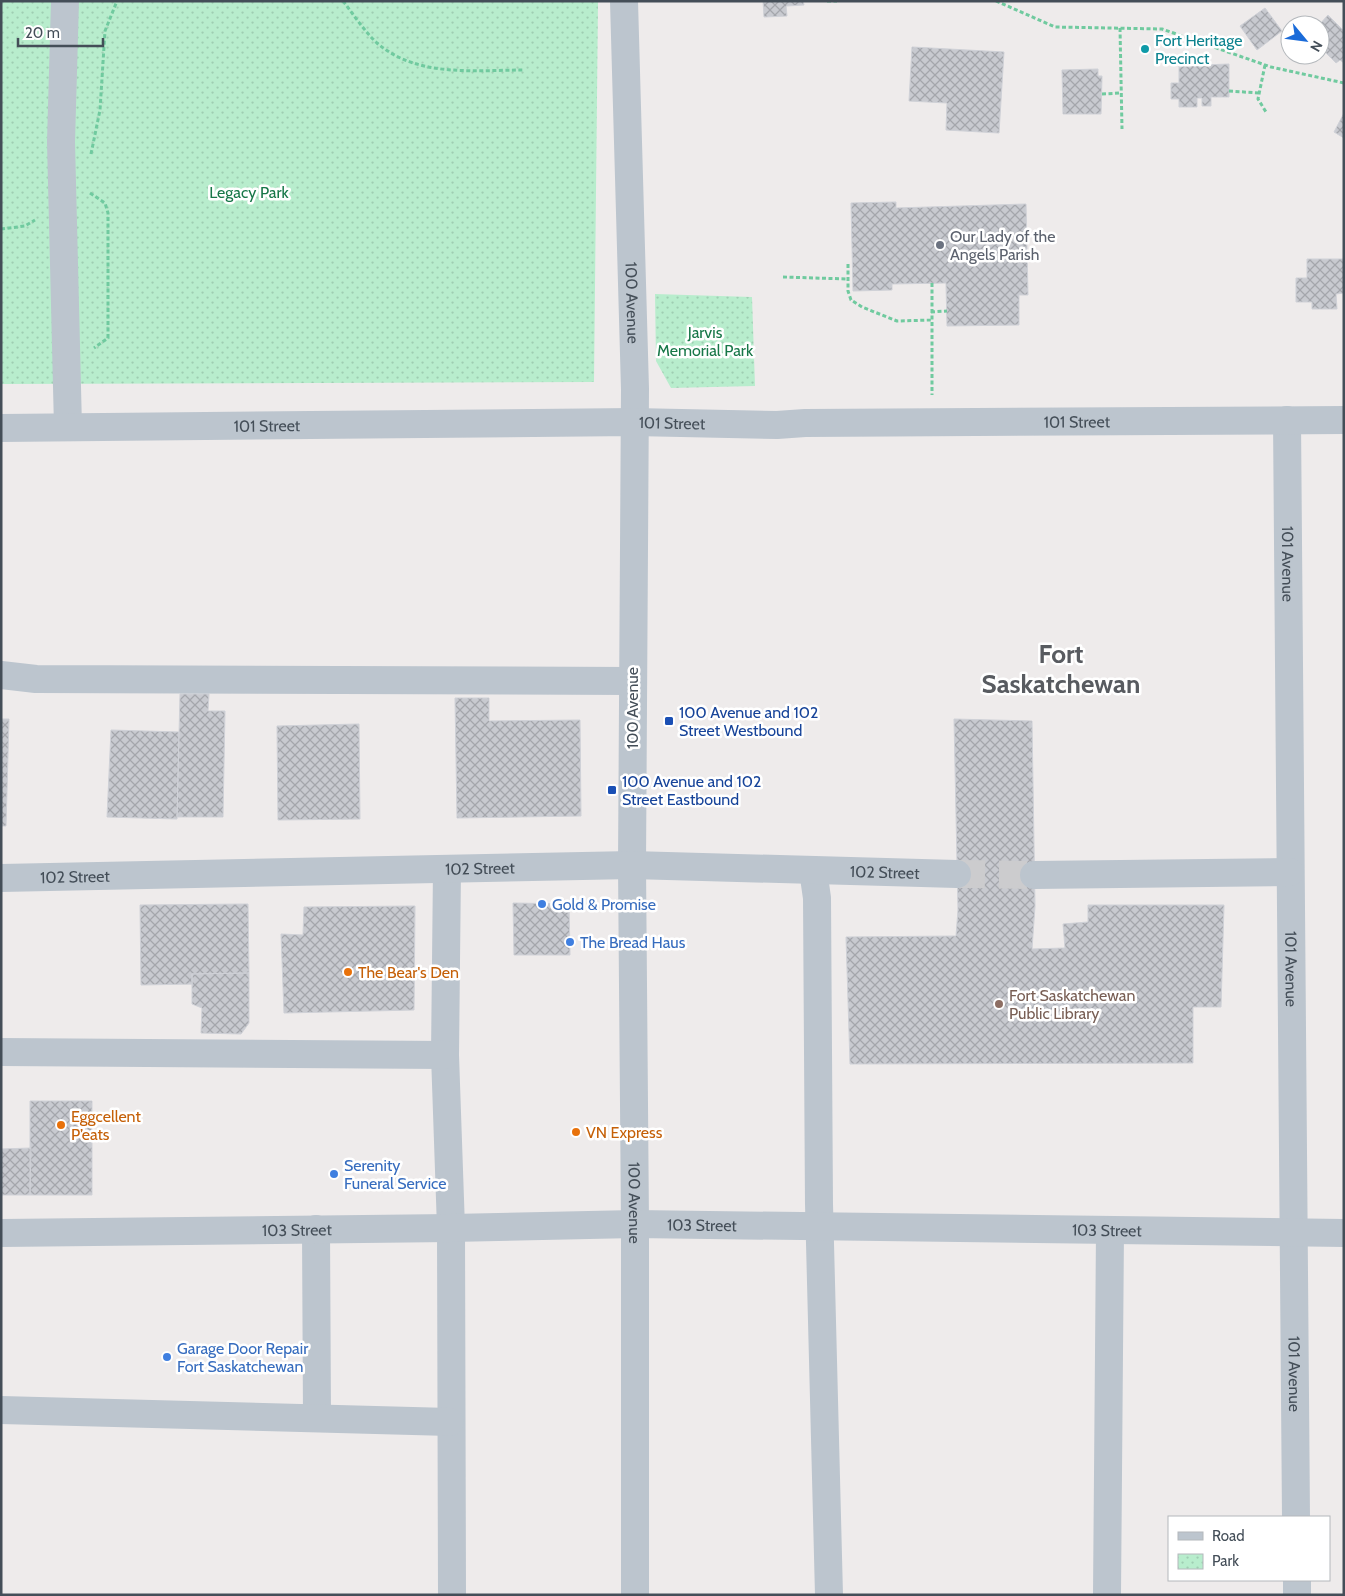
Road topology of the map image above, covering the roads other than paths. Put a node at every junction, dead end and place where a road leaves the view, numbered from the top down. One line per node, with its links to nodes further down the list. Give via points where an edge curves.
1 (65, 1): 6 (street, via 60,142)
2 (624, 1): 5 (street, 100 Avenue)
3 (1288, 420): 4 (street, 101 Street); 5 (street, 101 Street, via 777,425); 13 (street, 101 Avenue)
4 (1344, 420)
5 (634, 422): 6 (street, 101 Street); 9 (street, 100 Avenue)
6 (68, 427): 7 (street, 101 Street)
7 (1, 428)
8 (1, 675): 9 (street, via 36,679)
9 (632, 680): 10 (street, 100 Avenue)
10 (632, 865): 11 (street, 102 Street); 12 (street, 102 Street); 19 (street, 100 Avenue)
11 (447, 869): 16 (street, 102 Street); 18 (street)
12 (813, 870): 14 (street, 102 Street); 20 (street, via 817,898)
13 (1290, 872): 15 (street); 26 (street, 101 Avenue)
14 (957, 874)
15 (1034, 875)
16 (1, 878)
17 (1, 1052): 18 (street)
18 (445, 1054): 21 (street)
19 (635, 1224): 20 (street, 103 Street); 21 (street, 103 Street); 33 (street, 100 Avenue)
20 (820, 1227): 23 (street, 103 Street); 34 (street)
21 (451, 1228): 22 (street, 103 Street); 29 (street)
22 (316, 1229): 24 (street, 103 Street); 28 (street)
23 (1110, 1231): 26 (street, 103 Street); 35 (street)
24 (1, 1233)
25 (1344, 1233): 26 (street, 103 Street)
26 (1296, 1234): 30 (street, 101 Avenue)
27 (1, 1410): 28 (street)
28 (317, 1418): 29 (street)
29 (450, 1422): 32 (street)
30 (1296, 1516)
31 (1297, 1581): 36 (street)
32 (452, 1595)
33 (635, 1595)
34 (829, 1595)
35 (1107, 1595)
36 (1297, 1595)

